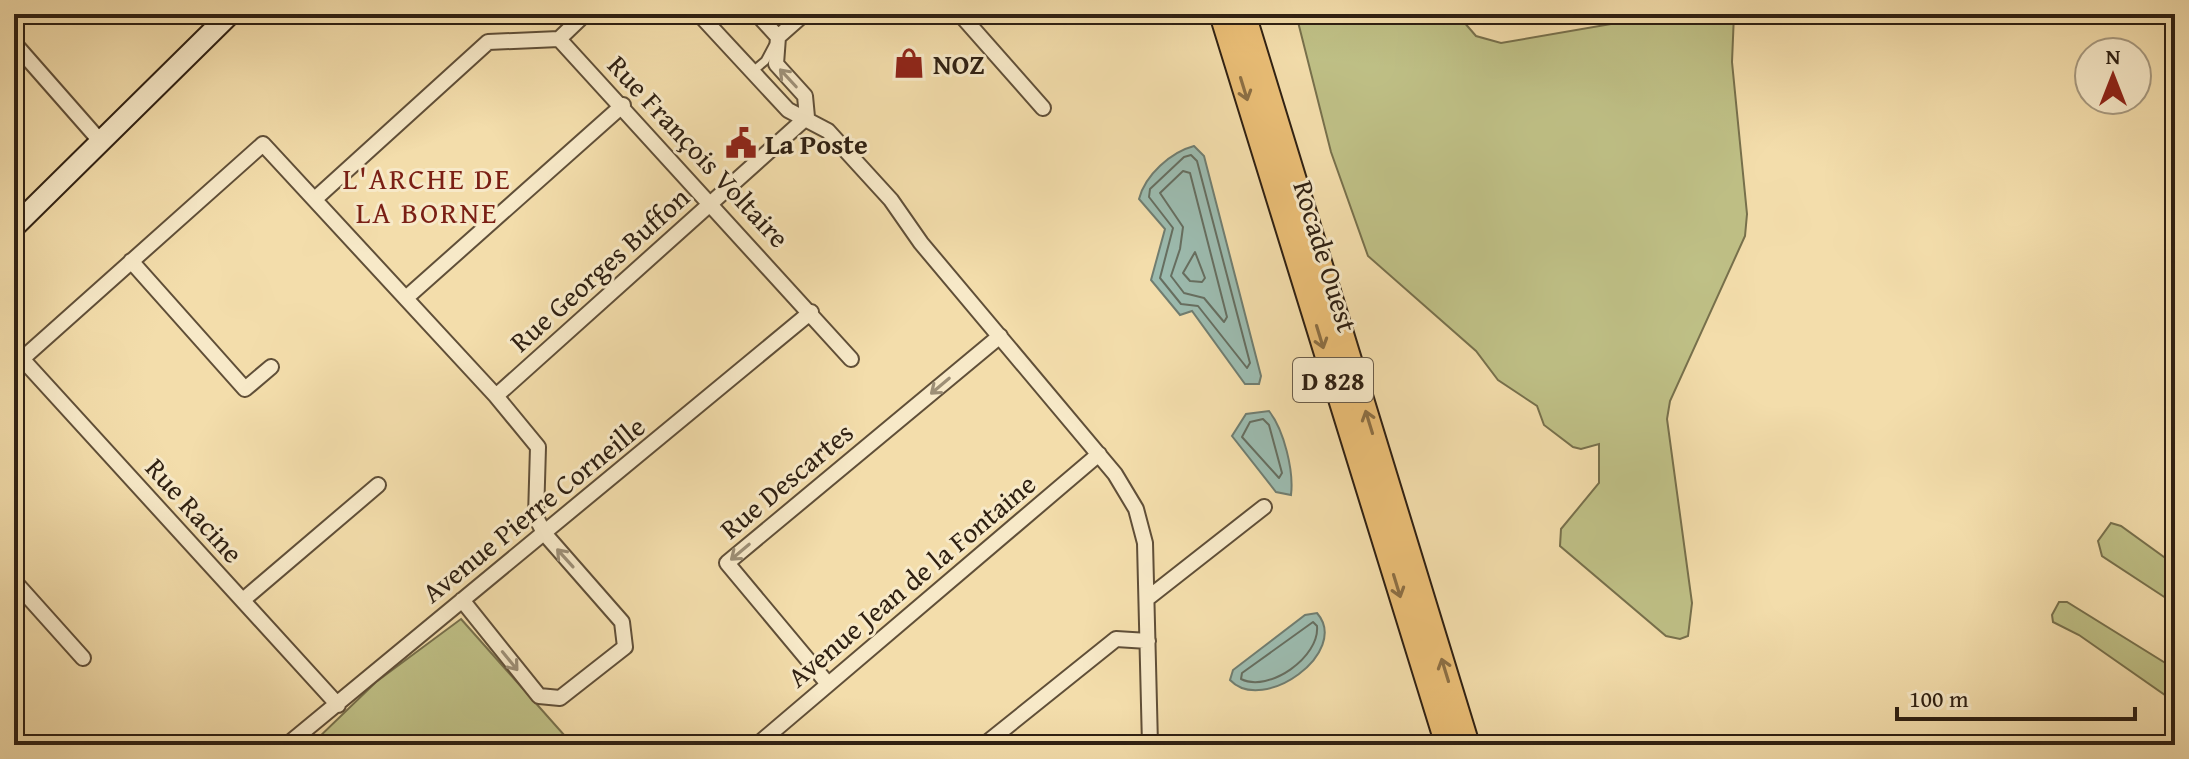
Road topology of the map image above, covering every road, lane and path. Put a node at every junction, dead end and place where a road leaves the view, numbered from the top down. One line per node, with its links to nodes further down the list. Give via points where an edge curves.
1 (585, 14): 10 (street)
2 (699, 14): 12 (street)
3 (757, 14): 9 (street)
4 (804, 14): 9 (street)
5 (960, 14): 14 (street)
6 (1221, 14): 44 (main road, Rocade Ouest / D 828, one-way to 44)
7 (1244, 14): 45 (main road, Rocade Ouest / D 828, one-way to 7)
8 (220, 17): 16 (main road)
9 (778, 37): 12 (lane); 15 (street, one-way to 9, via 805,96 776,64)
10 (559, 39): 13 (street, Rue François Voltaire); 17 (street, via 488,42)
11 (14, 43): 16 (street)
12 (752, 72): 15 (street, via 788,110)
13 (623, 105): 18 (street, Rue François Voltaire); 21 (street)
14 (1043, 108)
15 (807, 117): 18 (street, Rue Georges Buffon); 23 (street, via 828,131 891,200)
16 (101, 142): 19 (main road)
17 (315, 199): 20 (street, via 263,144); 21 (street)
18 (712, 203): 22 (street, Rue François Voltaire); 27 (street, Rue Georges Buffon)
19 (14, 227)
20 (131, 261): 24 (street); 26 (street, via 245,389)
21 (406, 298): 27 (street)
22 (811, 312): 25 (street, Rue François Voltaire); 31 (street, Avenue Pierre Corneille)
23 (1000, 336): 28 (street); 38 (street, Rue Descartes, one-way to 38, via 727,563)
24 (18, 354): 34 (street, Rue Racine)
25 (851, 359)
26 (271, 367)
27 (496, 396): 31 (street, via 538,447 536,517)
28 (1099, 454): 33 (street, via 1136,509 1145,543); 38 (street, Avenue Jean de la Fontaine)
29 (378, 485): 34 (street)
30 (1264, 507): 33 (street)
31 (544, 533): 35 (street, Avenue Pierre Corneille); 35 (street, one-way to 31, via 539,696 560,698 625,647 622,622)
32 (14, 581): 37 (street)
33 (1148, 598): 36 (street)
34 (243, 600): 39 (street, Rue Racine)
35 (462, 600): 39 (street, Avenue Pierre Corneille)
36 (1148, 641): 42 (street, via 1116,639); 43 (street)
37 (83, 658)
38 (828, 684): 41 (street, Avenue Jean de la Fontaine)
39 (338, 705): 40 (street, Avenue Pierre Corneille)
40 (287, 745)
41 (757, 745)
42 (984, 745)
43 (1150, 745)
44 (1447, 745)
45 (1468, 745)

